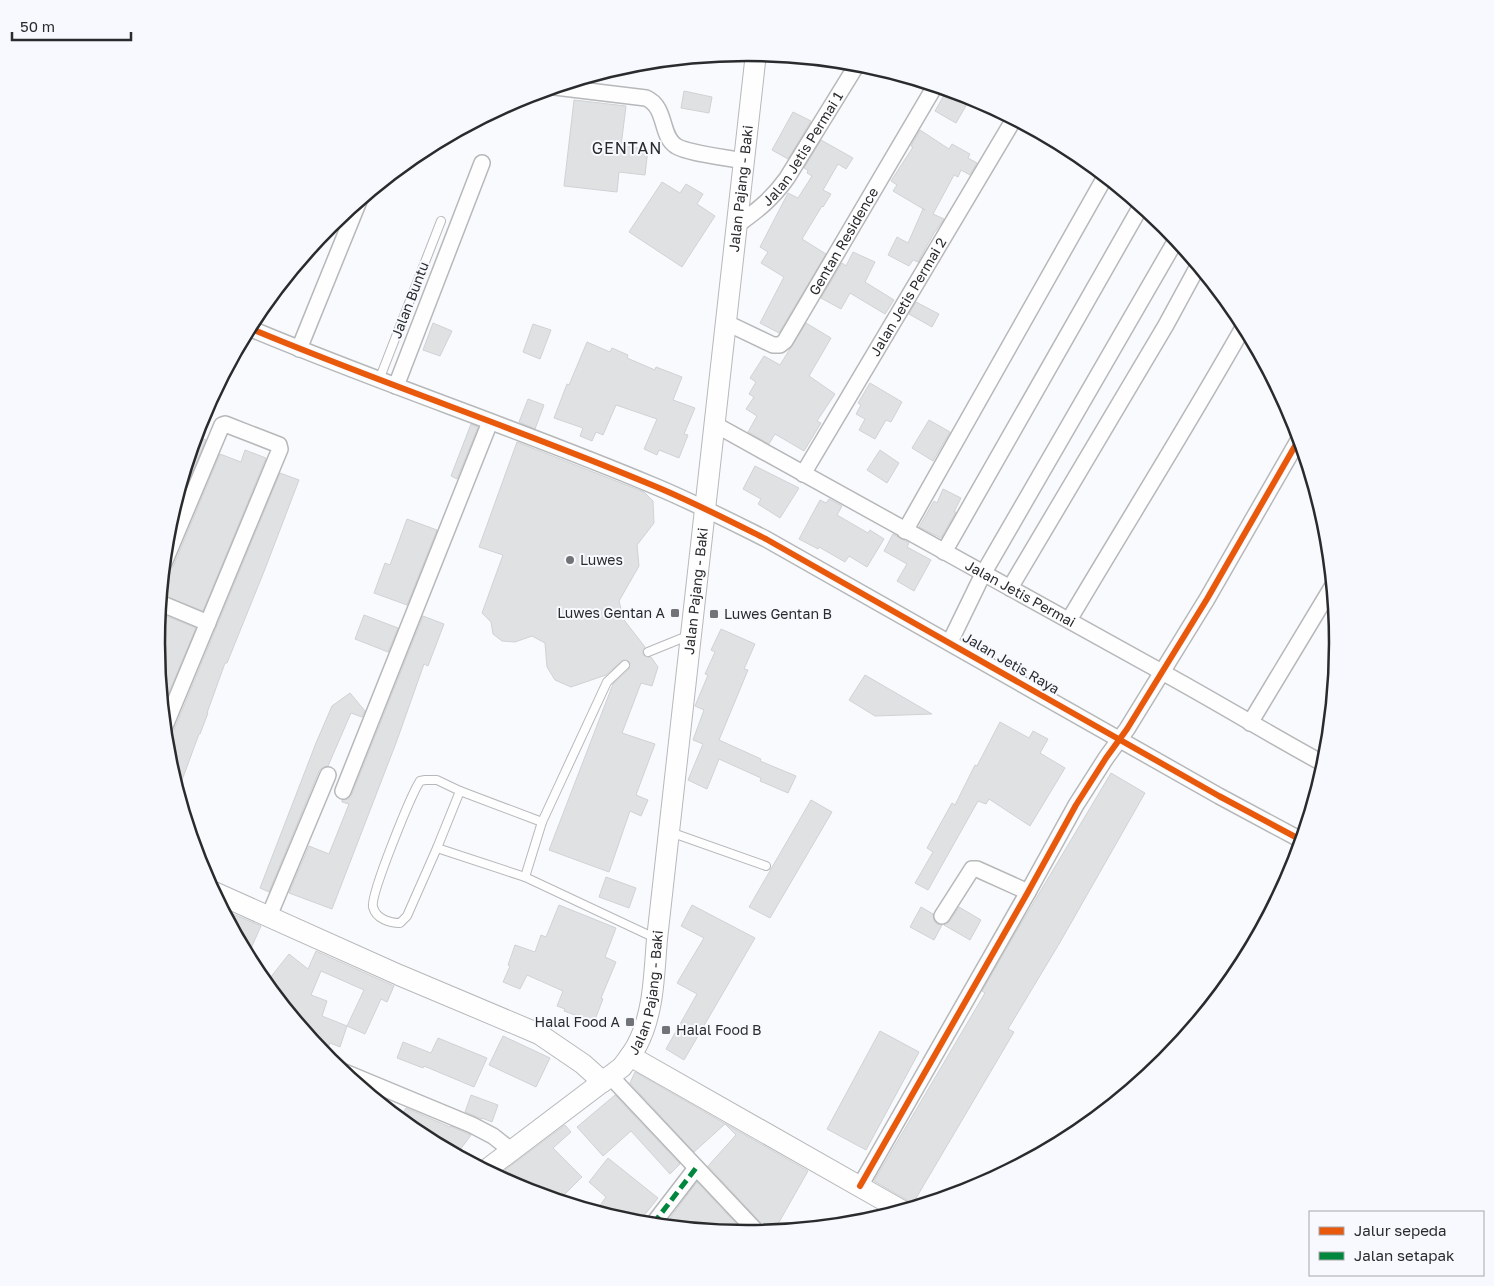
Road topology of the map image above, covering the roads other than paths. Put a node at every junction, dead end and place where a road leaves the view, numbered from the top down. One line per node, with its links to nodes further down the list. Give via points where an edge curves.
1 (755, 61): 6 (main road, Jalan Pajang - Baki)
2 (854, 71): 12 (street, Jalan Jetis Permai 1, via 777,192 758,211)
3 (570, 89): 6 (street, via 646,98 659,110 670,141 675,146 686,151)
4 (932, 91): 15 (street, Gentan Residence, via 785,341 773,345)
5 (1011, 125): 24 (street, Jalan Jetis Permai 2)
6 (744, 161): 12 (main road, Jalan Pajang - Baki)
7 (482, 162): 20 (street)
8 (1102, 182): 26 (street)
9 (1137, 212): 28 (street)
10 (353, 216): 18 (street)
11 (441, 221): 19 (lane, Jalan Buntu)
12 (737, 225): 15 (main road, Jalan Pajang - Baki)
13 (1172, 247): 29 (street)
14 (1195, 272): 30 (street)
15 (727, 323): 22 (main road, Jalan Pajang - Baki)
16 (256, 331): 18 (street, Jalan Jetis Raya)
17 (1240, 334): 33 (street)
18 (299, 349): 19 (street, Jalan Jetis Raya)
19 (379, 380): 20 (street, Jalan Jetis Raya)
20 (396, 386): 21 (street, Jalan Jetis Raya)
21 (490, 422): 25 (street, Jalan Jetis Raya); 45 (street)
22 (716, 425): 24 (street, Jalan Jetis Permai); 25 (main road, Jalan Pajang - Baki)
23 (1294, 447): 39 (street)
24 (803, 474): 26 (street, Jalan Jetis Permai)
25 (706, 509): 35 (main road, Jalan Pajang - Baki); 36 (street, Jalan Jetis Raya)
26 (905, 531): 28 (street, Jalan Jetis Permai)
27 (175, 537): 34 (street, via 222,425 279,445)
28 (944, 552): 29 (street, Jalan Jetis Permai)
29 (983, 574): 30 (street, Jalan Jetis Permai); 36 (street)
30 (1010, 588): 33 (street, Jalan Jetis Permai)
31 (1327, 595): 41 (street)
32 (166, 605): 34 (street)
33 (1069, 620): 39 (street, Jalan Jetis Permai)
34 (208, 623): 40 (street)
35 (691, 634): 37 (lane); 48 (main road, Jalan Pajang - Baki)
36 (950, 642): 42 (street, Jalan Jetis Raya)
37 (648, 652)
38 (625, 665): 47 (lane, via 607,682)
39 (1162, 672): 41 (street, Jalan Jetis Permai); 42 (street)
40 (170, 715)
41 (1250, 724): 43 (street, Jalan Jetis Permai)
42 (1119, 738): 49 (street, Jalan Jetis Raya); 53 (street, via 1081,797)
43 (1317, 760)
44 (328, 775): 55 (street)
45 (342, 791)
46 (460, 791): 47 (lane); 50 (lane); 50 (lane, via 437,780 420,781 373,898 375,912 384,920 400,923 407,916)
47 (542, 822): 52 (lane)
48 (670, 832): 51 (lane); 57 (main road, Jalan Pajang - Baki)
49 (1295, 837)
50 (437, 848): 52 (lane)
51 (766, 866)
52 (525, 877): 57 (lane)
53 (1028, 892): 56 (street, via 972,869); 64 (street)
54 (223, 896): 55 (main road)
55 (269, 916): 60 (main road, via 539,1034)
56 (942, 916)
57 (657, 939): 58 (main road, Jalan Pajang - Baki, via 653,988 644,1030)
58 (630, 1056): 60 (main road, Jalan Pajang - Baki); 64 (main road)
59 (363, 1080): 61 (street, via 493,1136)
60 (607, 1080): 61 (main road, Jalan Pajang - Baki); 63 (street)
61 (512, 1151): 62 (main road, Jalan Pajang - Baki)
62 (492, 1166)
63 (696, 1168): 66 (street); 67 (street)
64 (860, 1186): 65 (main road)
65 (894, 1206)
66 (658, 1218)
67 (750, 1225)

